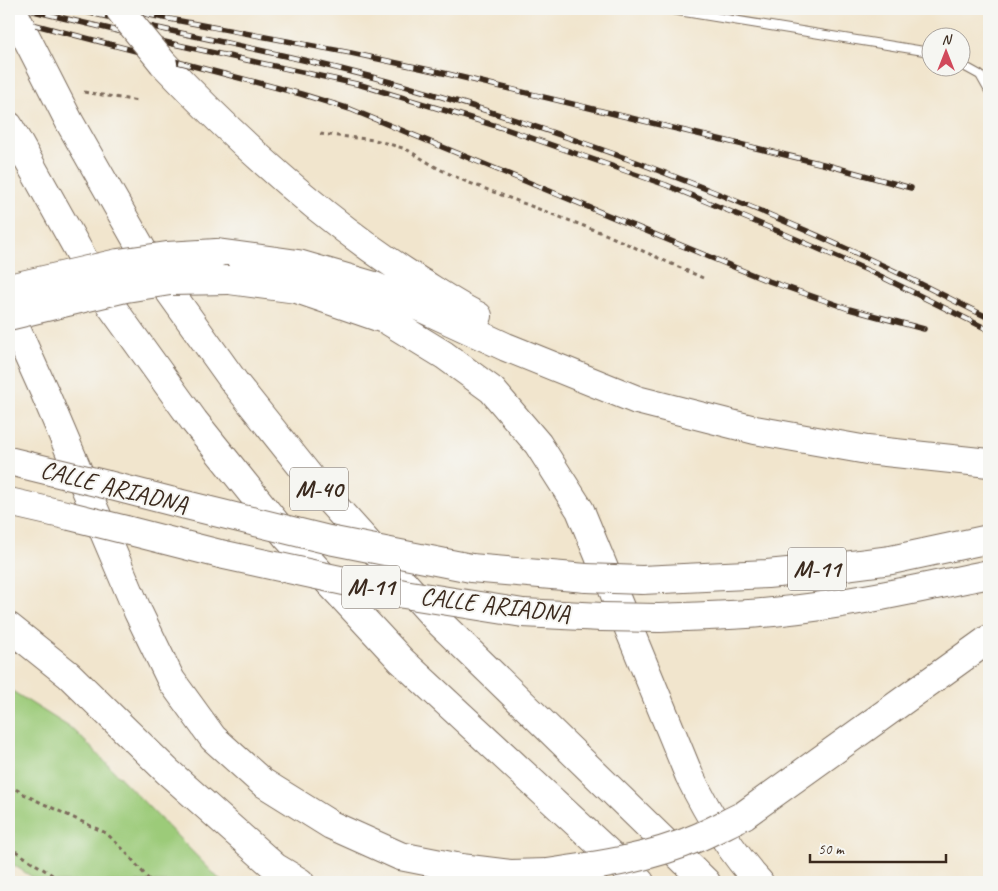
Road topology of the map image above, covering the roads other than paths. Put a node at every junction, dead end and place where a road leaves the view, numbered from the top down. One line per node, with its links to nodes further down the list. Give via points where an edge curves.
1 (119, 9): 10 (highway, bridge, via 162,63 198,100 292,186 375,253 462,308 595,371)
2 (666, 9): 4 (lane)
3 (17, 18): 20 (highway, M-40, via 70,123 152,267 234,382 315,484 438,620)
4 (920, 50)
5 (970, 70): 6 (lane, via 980,75)
6 (989, 91)
7 (9, 126): 19 (highway, M-40, via 104,296 194,421 287,537 402,660)
8 (9, 288): 10 (highway, bridge, via 118,263 167,256 217,253 298,264 374,286 506,347 637,400)
9 (9, 315): 17 (highway, bridge, via 138,612 171,680 214,738 262,782 331,826 400,856 510,874 547,873 602,866 699,837 744,815); 21 (highway, bridge, via 170,281 228,280 297,290 387,320 492,390 538,444 580,510 688,775 707,812 739,861)
10 (755, 430): 12 (highway, via 867,450)
11 (9, 461): 14 (highway, CALLE ARIADNA / M-11, bridge, via 329,540 471,568 586,578 642,580 768,574 891,560)
12 (989, 463)
13 (9, 502): 15 (highway, CALLE ARIADNA / M-11, bridge, via 220,554 404,594 524,613 659,618 770,613 827,606)
14 (989, 539)
15 (989, 574)
16 (9, 627): 18 (highway, via 68,675 167,771 275,867)
17 (989, 640)
18 (300, 882)
19 (640, 882)
20 (706, 882)
21 (759, 882)

